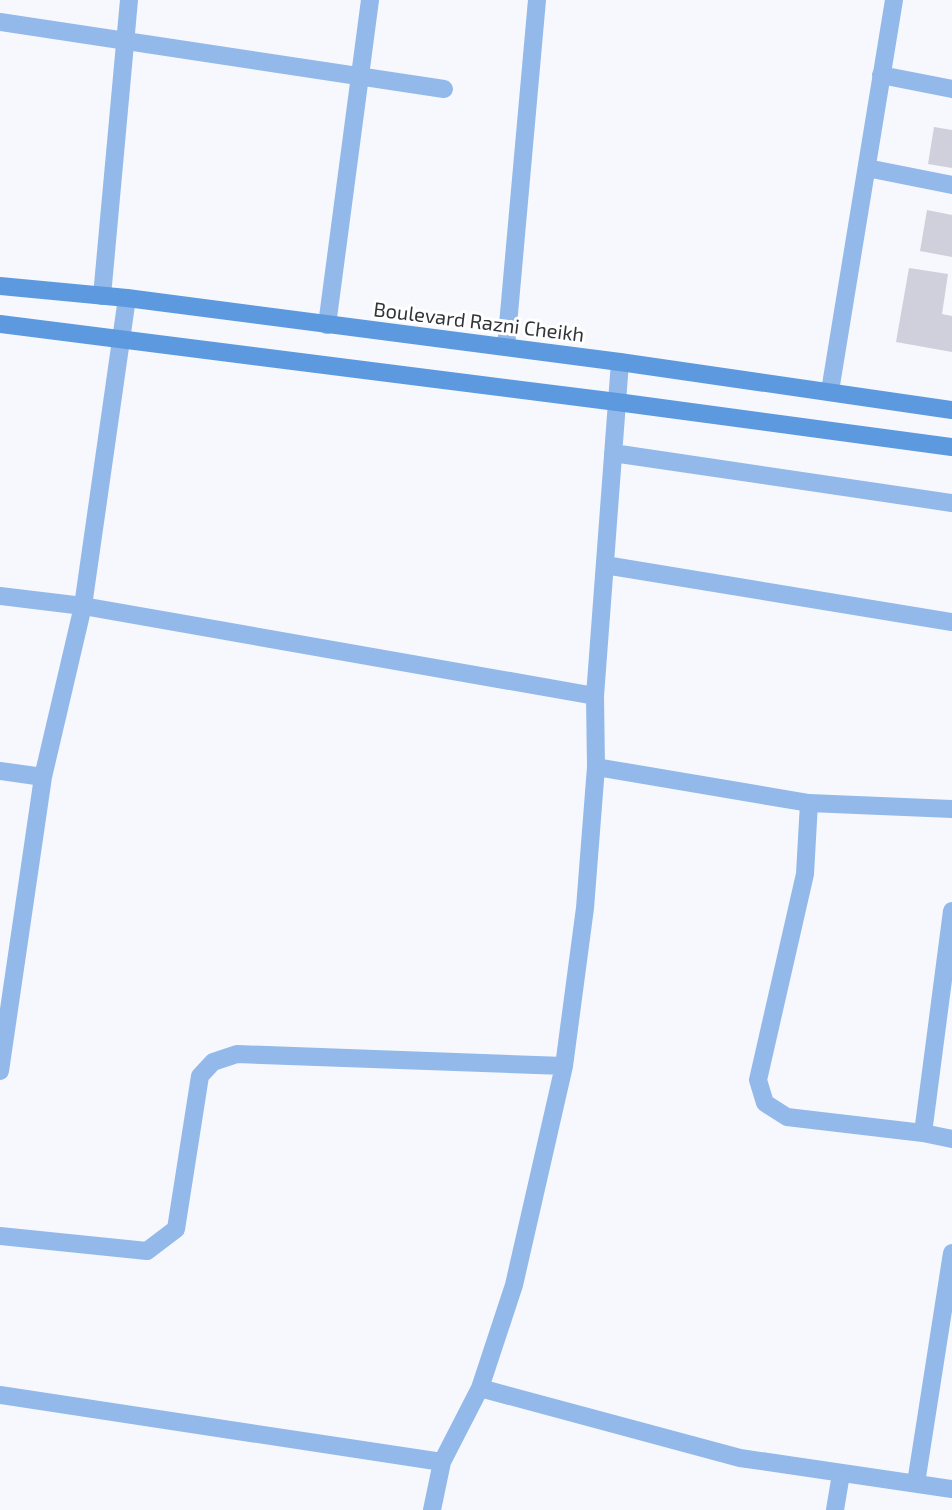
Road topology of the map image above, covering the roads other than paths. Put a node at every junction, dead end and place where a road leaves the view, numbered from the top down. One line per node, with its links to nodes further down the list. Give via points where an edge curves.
1 (129, 0): 6 (street)
2 (370, 0): 7 (street)
3 (537, 0): 19 (street)
4 (894, 0): 8 (street)
5 (0, 22): 6 (street)
6 (125, 42): 7 (street); 14 (street)
7 (361, 75): 9 (street); 17 (street)
8 (881, 75): 10 (street); 11 (street)
9 (444, 89)
10 (952, 89)
11 (867, 168): 12 (street); 21 (street)
12 (952, 184)
13 (0, 286): 14 (main road, Boulevard Razni Cheikh)
14 (102, 296): 15 (main road, Boulevard Razni Cheikh)
15 (128, 298): 17 (main road, Boulevard Razni Cheikh); 18 (street)
16 (0, 324): 18 (main road)
17 (327, 325): 19 (main road, Boulevard Razni Cheikh)
18 (121, 340): 22 (main road); 29 (street)
19 (506, 347): 20 (main road, Boulevard Razni Cheikh)
20 (620, 362): 21 (main road, Boulevard Razni Cheikh); 22 (street)
21 (830, 391): 23 (main road, Boulevard Razni Cheikh)
22 (617, 402): 24 (main road); 25 (street)
23 (952, 410)
24 (952, 447)
25 (613, 453): 26 (street); 27 (street)
26 (952, 502)
27 (605, 565): 30 (street); 31 (street)
28 (0, 596): 29 (street)
29 (83, 606): 31 (street); 34 (street)
30 (952, 622)
31 (595, 696): 32 (street)
32 (596, 767): 35 (street); 38 (street, via 585,908)
33 (0, 771): 34 (street)
34 (43, 777): 39 (street)
35 (809, 803): 36 (street); 40 (street, via 805,873 758,1080 765,1102 787,1117)
36 (952, 809)
37 (952, 911): 40 (street)
38 (564, 1066): 42 (street, via 237,1054 213,1062 200,1076 176,1230 163,1241 147,1251); 44 (street, via 514,1285)
39 (0, 1071)
40 (923, 1133): 41 (street)
41 (952, 1139)
42 (0, 1236)
43 (952, 1253): 48 (street)
44 (480, 1388): 46 (street); 47 (street, via 740,1458)
45 (0, 1395): 46 (street)
46 (442, 1462): 50 (street)
47 (841, 1474): 48 (street); 51 (street)
48 (916, 1483): 49 (street)
49 (952, 1489)
50 (432, 1510)
51 (835, 1510)

